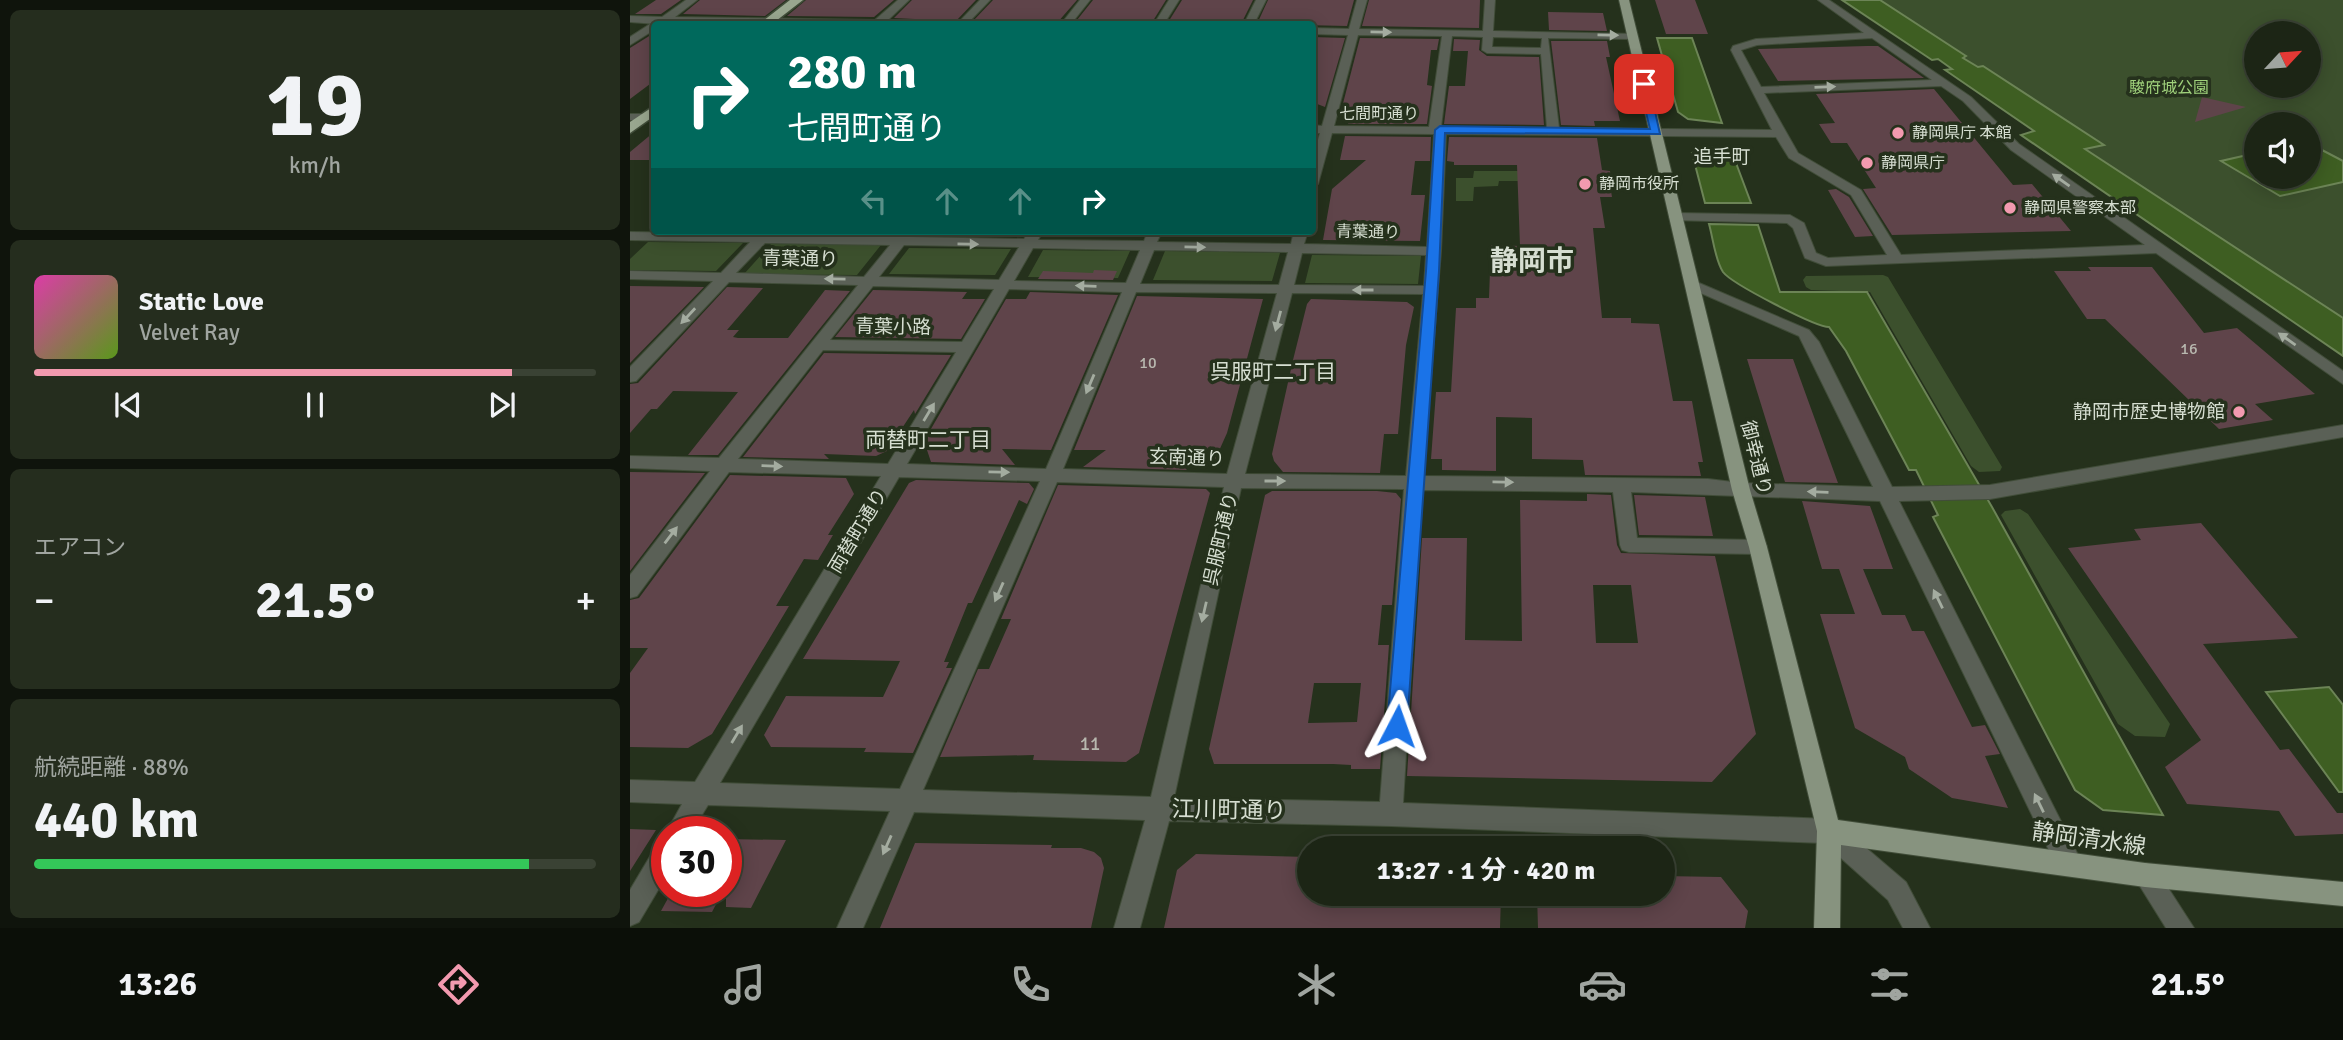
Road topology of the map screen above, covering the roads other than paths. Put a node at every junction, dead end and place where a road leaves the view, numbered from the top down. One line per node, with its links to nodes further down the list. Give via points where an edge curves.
1 (692, 0): 13 (street)
2 (797, 0): 14 (highway)
3 (904, 0): 15 (street)
4 (985, 0): 16 (street)
5 (1085, 0): 17 (street)
6 (1174, 0): 18 (street)
7 (1261, 0): 19 (street)
8 (1362, 0): 23 (street)
9 (1490, 0): 25 (street)
10 (1624, 0): 28 (main road, 御幸通り)
11 (1823, 0): 27 (street)
12 (630, 19): 20 (street)
13 (661, 21)
14 (769, 21)
15 (880, 21)
16 (965, 21)
17 (1068, 21)
18 (1161, 21)
19 (1250, 21)
20 (651, 22)
21 (651, 28): 29 (street)
22 (1316, 31): 23 (street)
23 (1352, 32): 24 (street, one-way to 24); 36 (street)
24 (1447, 33): 25 (street); 37 (street)
25 (1488, 33): 26 (street); 30 (street, via 1487,50)
26 (1545, 34): 28 (street, one-way to 28); 30 (street)
27 (1874, 35): 31 (street); 32 (street, via 1740,46 1736,50)
28 (1632, 36): 39 (main road, 御幸通り)
29 (630, 42)
30 (1546, 51): 38 (street)
31 (1945, 83): 32 (street, one-way to 31); 50 (street, one-way to 31, via 2015,147)
32 (1756, 90): 40 (street)
33 (651, 115): 34 (street); 35 (highway)
34 (630, 117)
35 (630, 129)
36 (1319, 129): 37 (street, 七間町通り); 41 (street)
37 (1438, 130): 38 (street, 七間町通り); 51 (street)
38 (1553, 131): 39 (street, 七間町通り)
39 (1656, 132): 40 (street, 七間町通り); 42 (main road, 御幸通り)
40 (1780, 134): 52 (street, via 1793,155 1856,193)
41 (1316, 153)
42 (1676, 217): 52 (street, via 1782,218 1796,223 1810,255 1820,261); 57 (main road, 御幸通り)
43 (651, 225): 47 (street)
44 (764, 235): 45 (street, 青葉通り); 47 (street, 青葉通り); 54 (street)
45 (904, 237): 46 (street, 青葉通り, one-way to 46); 55 (street)
46 (1032, 238): 48 (street, 青葉通り); 56 (street, 両替町通り)
47 (634, 239)
48 (1152, 239): 49 (street, 青葉通り, one-way to 49); 58 (street)
49 (1299, 240): 51 (street, 青葉通り); 59 (street, 呉服町通り)
50 (2158, 248): 52 (street); 64 (street, one-way to 50)
51 (1434, 251): 60 (street)
52 (1897, 260)
53 (630, 275): 54 (street, 青葉通り)
54 (724, 277): 55 (street, 青葉通り, one-way to 54); 63 (street, one-way to 63)
55 (871, 280): 56 (street, 青葉通り); 61 (street)
56 (1005, 284): 58 (street, 青葉通り, one-way to 56); 62 (street, 両替町通り)
57 (1692, 284): 73 (main road, 御幸通り); 74 (street, via 1808,337)
58 (1131, 288): 59 (street, 青葉通り); 69 (street, one-way to 69)
59 (1286, 290): 60 (street, 青葉通り, one-way to 59); 70 (street, 呉服町通り, one-way to 70)
60 (1431, 290): 71 (street)
61 (819, 345): 62 (street, 青葉小路); 67 (street)
62 (967, 347): 68 (street, 両替町通り, one-way to 62)
63 (630, 377)
64 (2343, 379)
65 (2343, 431): 74 (street, 玄南通り, via 1990,492)
66 (630, 462): 67 (street, 玄南通り)
67 (724, 465): 68 (street, 玄南通り, one-way to 68); 76 (street, one-way to 67)
68 (894, 470): 69 (street, 玄南通り, one-way to 69); 78 (street, 両替町通り, one-way to 68)
69 (1052, 474): 70 (street, 玄南通り); 79 (street, one-way to 79)
70 (1234, 481): 71 (street, 玄南通り, one-way to 71); 80 (street, 呉服町通り, one-way to 80)
71 (1414, 481): 72 (street, 玄南通り, one-way to 72); 81 (street)
72 (1621, 484): 73 (street, 玄南通り); 75 (street, via 1629,545)
73 (1741, 490): 74 (street, 玄南通り, one-way to 73); 75 (main road, 御幸通り)
74 (1887, 494): 84 (street, one-way to 74)
75 (1758, 547): 83 (main road, 御幸通り)
76 (630, 590)
77 (630, 791): 78 (street, 江川町通り)
78 (703, 792): 79 (street, 江川町通り); 82 (street, 両替町通り)
79 (907, 800): 80 (street, 江川町通り); 89 (street, one-way to 89)
80 (1160, 809): 81 (street, 江川町通り); 90 (street, 呉服町通り)
81 (1391, 814): 83 (street, 江川町通り)
82 (688, 816)
83 (1829, 831): 84 (main road, 静岡清水線); 91 (main road, 御幸通り); 92 (street, via 1897,891)
84 (2069, 864): 85 (main road, 静岡清水線)
85 (2144, 874): 87 (main road, 静岡清水線); 93 (street)
86 (651, 878): 88 (street)
87 (2343, 894)
88 (630, 913)
89 (850, 928)
90 (1127, 928)
91 (1827, 928)
92 (1917, 928)
93 (2181, 928)

